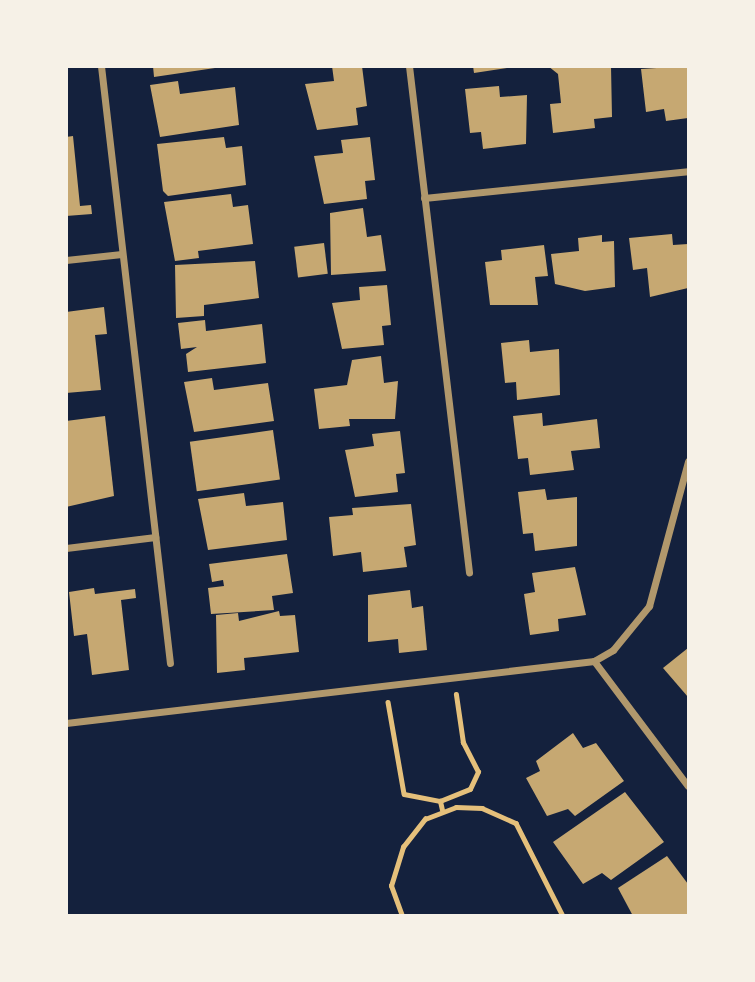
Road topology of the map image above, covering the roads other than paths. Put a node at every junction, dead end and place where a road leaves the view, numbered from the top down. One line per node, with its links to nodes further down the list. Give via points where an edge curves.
1 (101, 66): 5 (street)
2 (410, 66): 4 (street)
3 (688, 171): 4 (street)
4 (424, 198): 10 (street)
5 (122, 254): 6 (street); 8 (street)
6 (66, 260)
7 (688, 461): 11 (street, via 649,606 613,650)
8 (155, 537): 9 (street); 12 (street)
9 (66, 548)
10 (469, 572)
11 (594, 661): 13 (street); 14 (street)
12 (170, 663)
13 (66, 723)
14 (688, 786)

